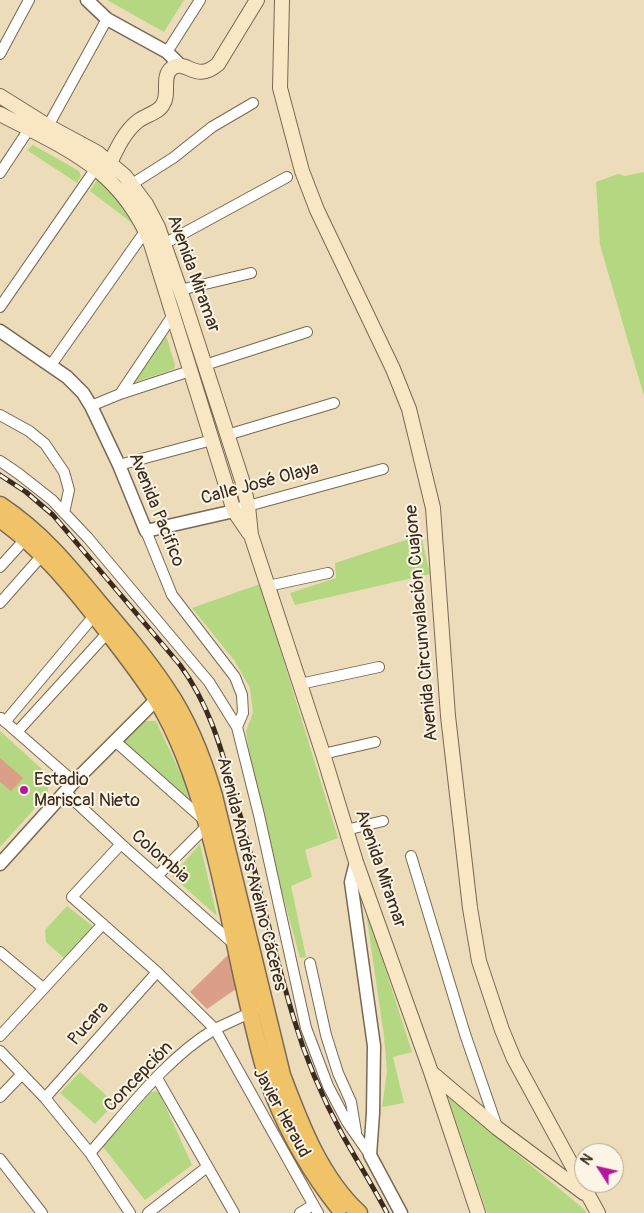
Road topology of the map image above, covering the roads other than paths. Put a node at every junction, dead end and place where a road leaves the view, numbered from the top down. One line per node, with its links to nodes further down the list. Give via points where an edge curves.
1 (30, 0): 8 (street)
2 (87, 0): 6 (street)
3 (200, 0): 7 (street)
4 (257, 0): 9 (main road, via 218,64 210,71 201,73)
5 (282, 0): 95 (main road, Avenida Circunvalación Cuajone, via 280,88 302,171 409,409 433,508 448,716 479,961 514,1059)
6 (107, 18): 7 (street); 13 (street)
7 (167, 52): 9 (street)
8 (0, 54)
9 (180, 65): 15 (main road, via 169,72 163,106 136,122)
10 (0, 96): 13 (main road, Avenida Miramar)
11 (253, 103): 19 (street, via 212,127 174,158)
12 (0, 114): 14 (main road, Avenida Miramar)
13 (48, 126): 15 (main road, Avenida Miramar)
14 (29, 129): 16 (main road, Avenida Miramar); 17 (street)
15 (110, 163): 19 (main road, Avenida Miramar)
16 (96, 168): 20 (main road, Avenida Miramar, via 127,198); 24 (street)
17 (0, 173)
18 (287, 177): 21 (street)
19 (132, 184): 21 (main road, Avenida Miramar, via 152,215)
20 (146, 230): 25 (main road, Avenida Miramar); 28 (street)
21 (164, 244): 23 (main road, Avenida Miramar)
22 (251, 273): 23 (street)
23 (180, 290): 29 (main road, Avenida Miramar)
24 (0, 307)
25 (173, 315): 30 (main road, Avenida Miramar); 31 (street)
26 (0, 331): 28 (street, Avenida Pacifico)
27 (307, 332): 29 (street)
28 (51, 365): 33 (street, Avenida Pacifico, via 75,384)
29 (205, 365): 35 (main road, Avenida Miramar)
30 (190, 371): 31 (street); 36 (main road, Avenida Miramar)
31 (120, 394): 33 (street)
32 (334, 403): 35 (street)
33 (91, 406): 38 (street, Avenida Pacifico)
34 (0, 415): 43 (street, via 45,444 64,472 69,490)
35 (227, 435): 41 (main road, Avenida Miramar)
36 (212, 440): 38 (street); 42 (main road, Avenida Miramar)
37 (0, 461): 43 (street, via 36,486)
38 (119, 465): 45 (street, Avenida Pacifico)
39 (383, 469): 41 (street, Calle José Olaya)
40 (0, 505): 46 (highway, Avenida Andrés Avelino Cáceres)
41 (248, 506): 42 (street, Calle José Olaya); 47 (main road, Avenida Miramar)
42 (234, 511): 45 (street, Calle José Olaya); 47 (main road, Avenida Miramar)
43 (64, 513): 59 (street, via 209,682)
44 (0, 519): 46 (highway, Avenida Andrés Avelino Cáceres)
45 (146, 531): 59 (street, Avenida Pacifico, via 172,595 235,678 242,695 243,713)
46 (30, 534): 48 (highway, Avenida Andrés Avelino Cáceres); 49 (street)
47 (251, 535): 51 (main road, Avenida Miramar)
48 (47, 550): 52 (street); 53 (highway, Avenida Andrés Avelino Cáceres)
49 (0, 567)
50 (328, 573): 51 (street)
51 (268, 586): 56 (main road, Avenida Miramar)
52 (0, 603)
53 (99, 611): 54 (highway, Avenida Andrés Avelino Cáceres); 58 (street)
54 (112, 627): 57 (highway, Avenida Andrés Avelino Cáceres); 60 (street)
55 (379, 667): 56 (street)
56 (300, 684): 63 (main road, Avenida Miramar)
57 (162, 694): 61 (street); 67 (highway, Avenida Andrés Avelino Cáceres); 80 (highway, Avenida Andrés Avelino Cáceres, via 184,718 214,796)
58 (2, 719): 60 (street)
59 (237, 727): 90 (street, via 306,1028 328,1086)
60 (17, 732): 64 (street)
61 (115, 741): 64 (street); 67 (street)
62 (375, 742): 63 (street)
63 (323, 754): 68 (main road, Avenida Miramar)
64 (74, 782): 65 (street)
65 (65, 792): 69 (street, Colombia); 72 (street)
66 (383, 821): 68 (street)
67 (207, 824): 73 (street); 75 (highway, Avenida Andrés Avelino Cáceres)
68 (346, 830): 71 (main road, Avenida Miramar)
69 (121, 844): 73 (street, Colombia); 74 (street, Javier Heraud, via 72,897)
70 (411, 856): 89 (street)
71 (356, 862): 84 (main road, Avenida Miramar); 92 (street, via 351,882 374,1046)
72 (0, 864)
73 (157, 876): 75 (street, Colombia)
74 (103, 924): 78 (street, Javier Heraud); 79 (street)
75 (235, 946): 80 (highway, Avenida Andrés Avelino Cáceres)
76 (0, 952): 79 (street)
77 (310, 963): 90 (street, via 326,1035 351,1102)
78 (157, 972): 81 (street, Javier Heraud); 88 (street, Pucara)
79 (43, 988): 82 (street)
80 (257, 1009): 81 (street, Concepción); 102 (highway, Avenida Andrés Avelino Cáceres, via 273,1094 311,1168); 103 (highway, Avenida Andrés Avelino Cáceres, via 312,1146 348,1203)
81 (215, 1029): 86 (street, Concepción, via 198,1039); 96 (street, Javier Heraud)
82 (0, 1036)
83 (0, 1051): 85 (street)
84 (431, 1072): 89 (main road); 105 (main road, Avenida Miramar)
85 (22, 1074): 87 (street); 88 (street)
86 (157, 1078): 91 (street, Concepción); 94 (street)
87 (0, 1097)
88 (45, 1098): 91 (street)
89 (497, 1128): 95 (main road)
90 (357, 1136): 92 (street)
91 (90, 1153): 98 (street)
92 (370, 1155): 104 (street)
93 (0, 1159): 97 (street)
94 (207, 1166): 99 (street); 100 (street)
95 (588, 1196): 106 (main road, Avenida Circunvalación Cuajone)
96 (316, 1209): 101 (street)
97 (42, 1213)
98 (130, 1213)
99 (148, 1213)
100 (234, 1213)
101 (300, 1213)
102 (344, 1213)
103 (359, 1213)
104 (401, 1213)
105 (478, 1213)
106 (598, 1213)

